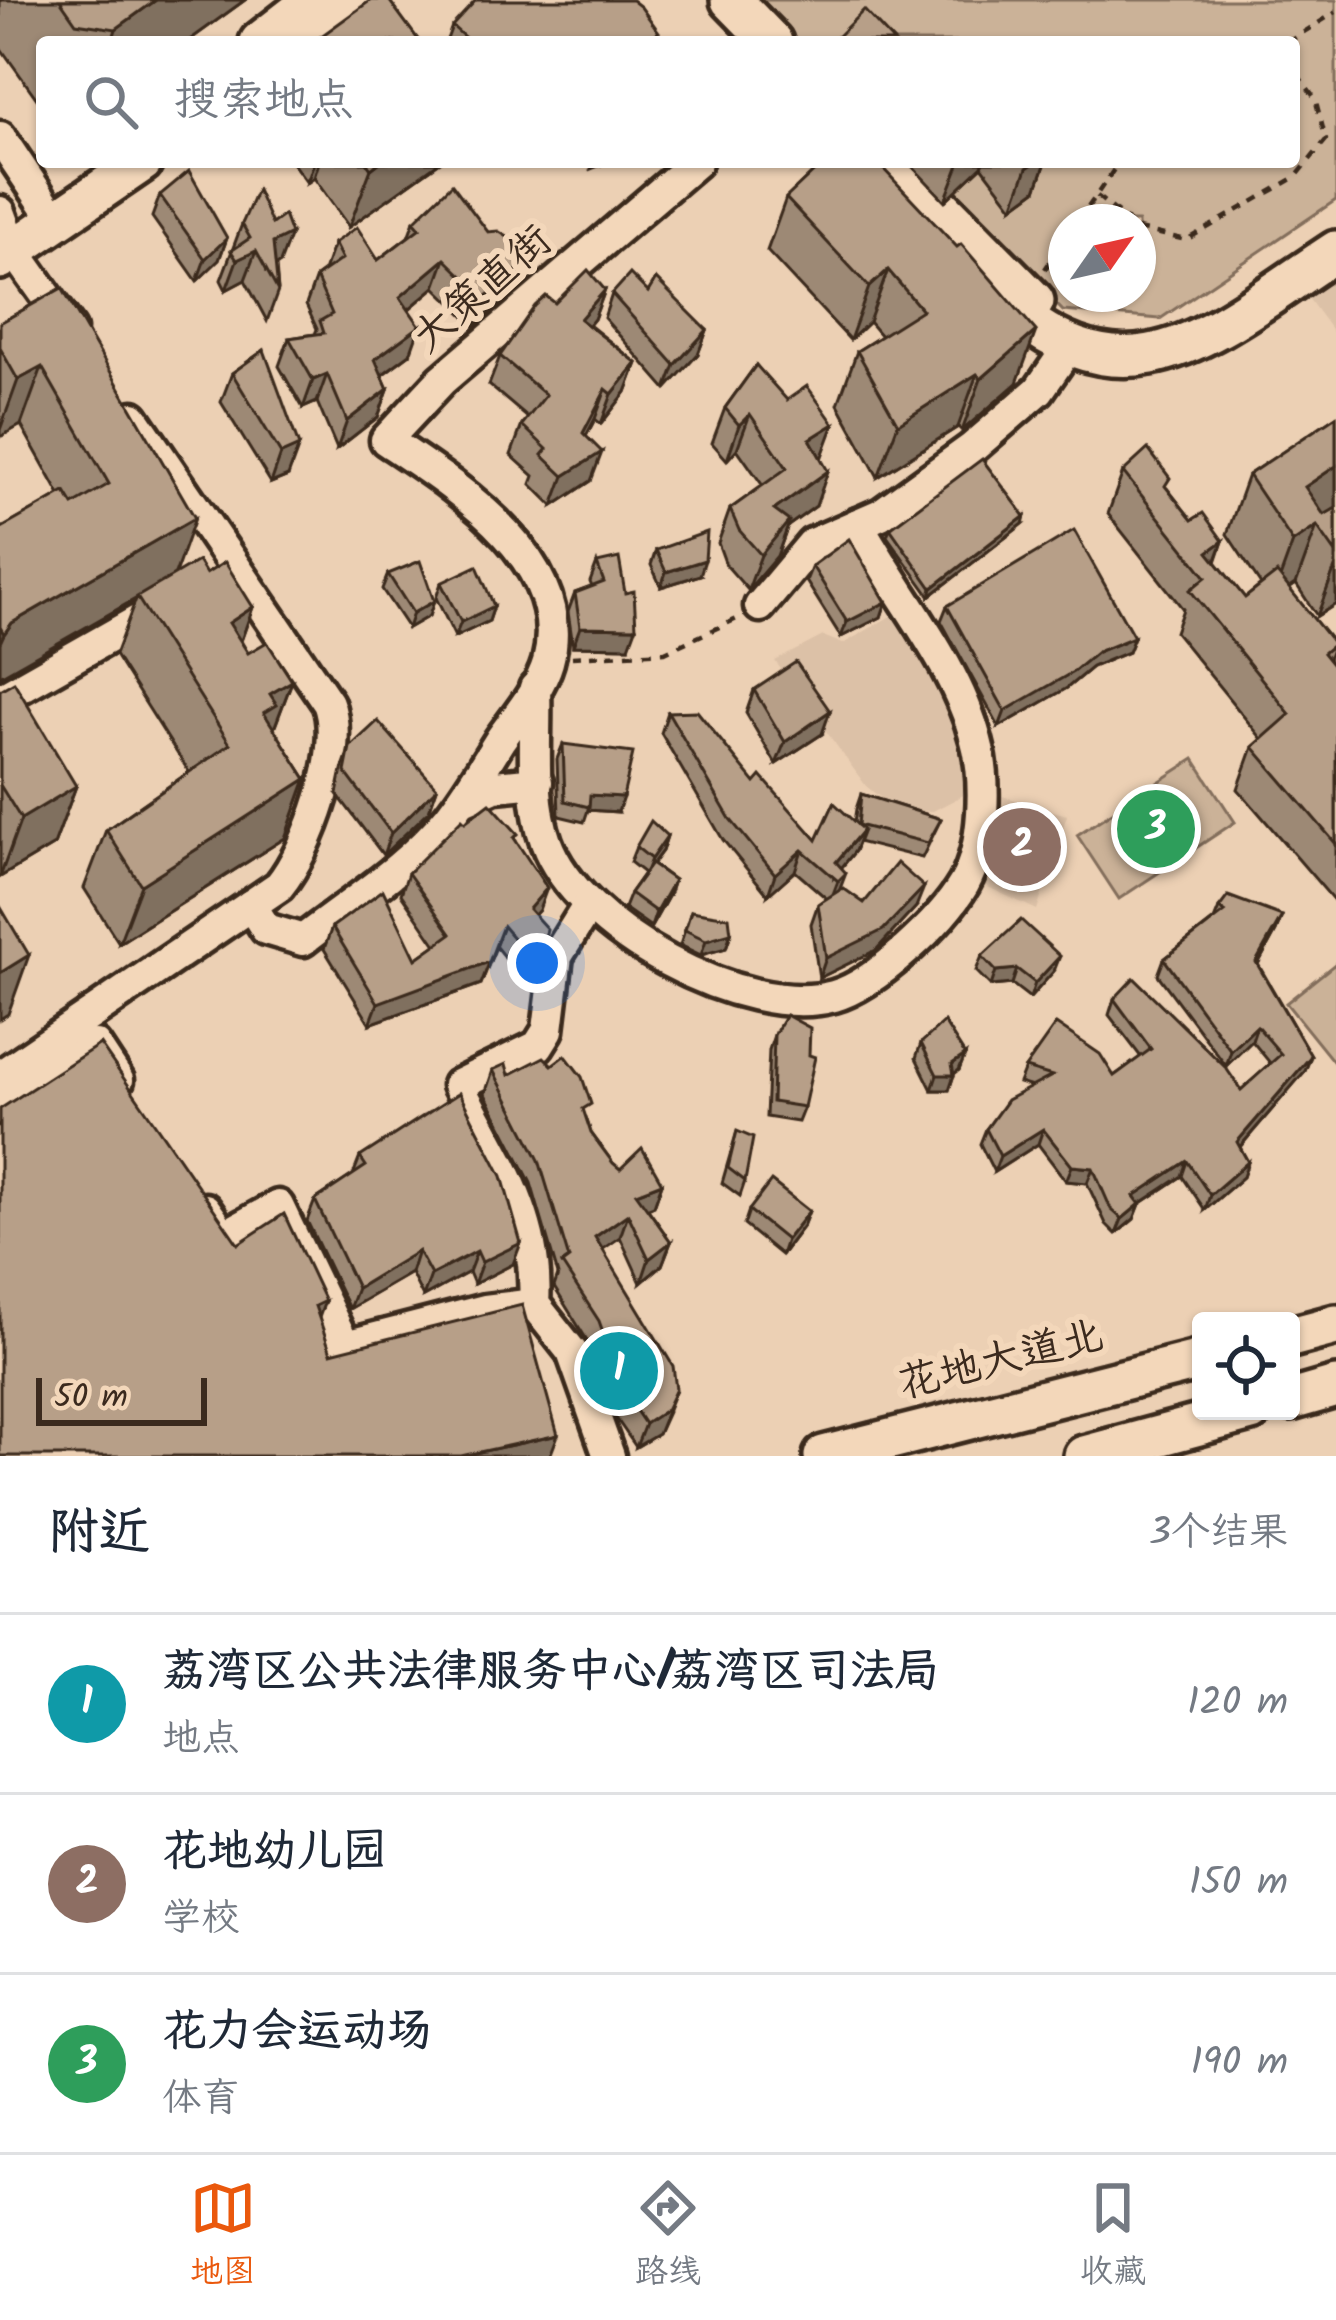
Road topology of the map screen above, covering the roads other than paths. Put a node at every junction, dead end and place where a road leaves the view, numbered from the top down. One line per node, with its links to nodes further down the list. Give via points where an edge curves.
1 (314, 0): 5 (main road)
2 (356, 0): 6 (main road)
3 (703, 0): 7 (main road)
4 (730, 0): 8 (main road)
5 (268, 36)
6 (309, 36)
7 (737, 36)
8 (766, 36)
9 (0, 136): 15 (street)
10 (96, 168): 15 (main road)
11 (131, 168): 15 (main road)
12 (689, 168): 25 (street, 大策直街, via 442,380 386,440 459,488 514,544 544,592 548,656)
13 (868, 168): 19 (main road, via 1018,315)
14 (902, 168): 16 (main road, via 1056,320 1100,334 1186,318)
15 (51, 213): 17 (main road)
16 (1336, 224)
17 (5, 236): 20 (street)
18 (1336, 250): 19 (main road, via 1178,347 1126,359)
19 (1068, 348): 22 (street, via 1039,390 971,449)
20 (92, 361)
21 (119, 398): 23 (street)
22 (858, 524): 24 (street, via 812,544); 30 (street, via 956,688 977,742 977,846 963,884 868,979 834,996 788,1000 662,962)
23 (237, 563): 26 (street); 29 (street, via 334,718 302,859)
24 (760, 606)
25 (535, 688): 27 (street); 28 (street)
26 (0, 699)
27 (537, 782): 28 (street, via 495,786); 30 (street, via 547,844)
28 (459, 803): 29 (street, via 389,876 303,940 266,929)
29 (251, 905): 31 (street)
30 (588, 906): 35 (street, via 557,956 548,1030 538,1046 458,1085 520,1205 537,1260)
31 (0, 1076)
32 (134, 1102): 33 (street, via 95,1045)
33 (0, 1108)
34 (185, 1179): 35 (street, via 224,1236 278,1206 345,1346)
35 (534, 1304): 42 (street, via 572,1352)
36 (1336, 1325): 37 (main road)
37 (1300, 1335)
38 (1192, 1362): 43 (main road, 花地大道北)
39 (1336, 1388): 40 (main road)
40 (1300, 1398)
41 (1217, 1420): 44 (main road)
42 (609, 1456)
43 (824, 1456)
44 (1084, 1456)

